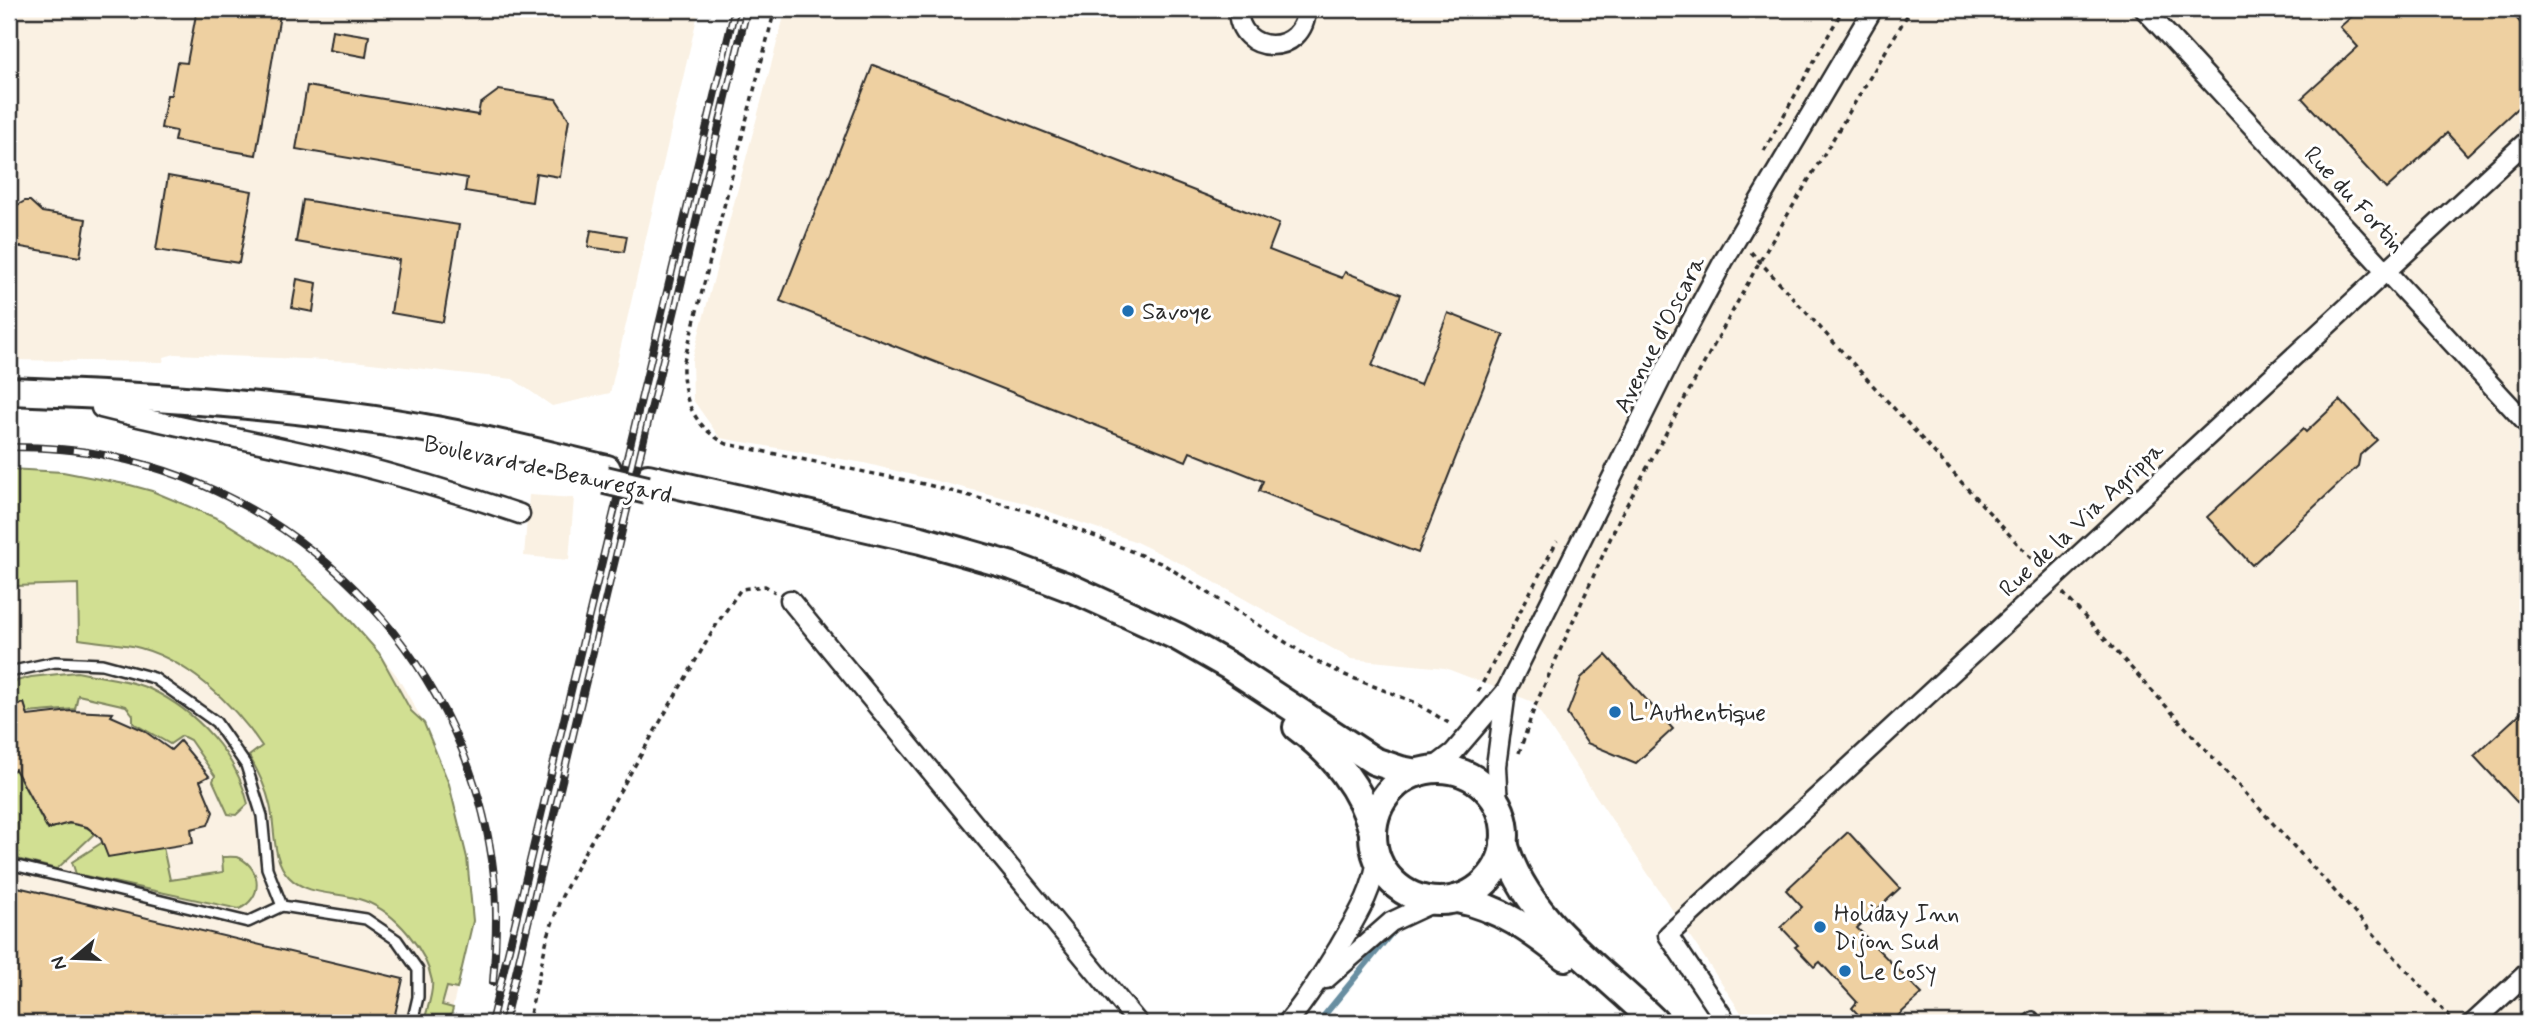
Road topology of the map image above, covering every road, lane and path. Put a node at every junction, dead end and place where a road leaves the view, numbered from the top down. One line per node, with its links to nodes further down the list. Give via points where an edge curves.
1 (775, 9): 22 (path, via 683,365 686,399 705,430 727,444 924,484 1031,512 1091,534 1163,564 1312,659 1413,702)
2 (1238, 9): 3 (street, via 1248,35 1267,45 1279,45 1299,33)
3 (1306, 9)
4 (1873, 9): 8 (street, Avenue d'Oscara)
5 (1911, 9): 9 (path)
6 (2144, 9): 10 (street, Rue du Fortin)
7 (2528, 140): 10 (street, Rue de la Via Agrippa)
8 (1738, 237): 9 (path); 21 (street, Avenue d'Oscara, via 1671,359)
9 (1760, 261): 17 (path); 23 (path, via 1620,517 1535,706 1515,763)
10 (2387, 270): 14 (street, Rue du Fortin); 17 (street, Rue de la Via Agrippa)
11 (9, 391): 15 (main road, Boulevard de Beauregard, via 226,402 318,413 441,431)
12 (9, 408): 13 (main road, Boulevard de Beauregard)
13 (101, 408): 15 (main road, Boulevard de Beauregard, via 190,411 321,425); 16 (street, via 343,461)
14 (2528, 425)
15 (606, 474): 18 (main road, Boulevard de Beauregard, bridge)
16 (520, 514)
17 (2051, 580): 40 (street, Rue de la Via Agrippa, via 1668,935); 41 (path)
18 (1073, 596): 24 (main road, via 1178,637 1374,761 1401,771); 26 (main road, via 1177,651 1304,732 1354,786)
19 (790, 600): 35 (path, via 765,586 741,589 718,622 560,900); 36 (street)
20 (9, 672): 31 (lane, via 55,662 102,664 154,678 216,722 246,765 262,816 267,868)
21 (1506, 691): 22 (street, Avenue d'Oscara); 23 (street, Avenue d'Oscara)
22 (1469, 735): 24 (street, Avenue d'Oscara)
23 (1498, 754): 25 (street, Avenue d'Oscara)
24 (1425, 771): 25 (main road, via 1470,777); 26 (main road, via 1397,784 1382,801)
25 (1499, 808): 27 (main road)
26 (1373, 832): 28 (main road)
27 (1504, 844): 30 (main road, via 1488,880 1470,893); 39 (main road, via 1513,869 1543,915)
28 (1377, 858): 30 (main road, via 1403,891); 33 (street, via 1368,898)
29 (9, 864): 31 (lane, via 248,922)
30 (1447, 900): 33 (street, via 1409,912 1380,930); 38 (main road, via 1488,906 1530,931)
31 (282, 906): 34 (lane, via 366,919 397,940 418,970)
32 (2528, 972): 42 (street)
33 (1311, 993): 37 (street)
34 (412, 1023)
35 (528, 1023)
36 (1138, 1023)
37 (1287, 1023)
38 (1638, 1023)
39 (1656, 1023)
40 (1727, 1023)
41 (2455, 1023)
42 (2473, 1023)

